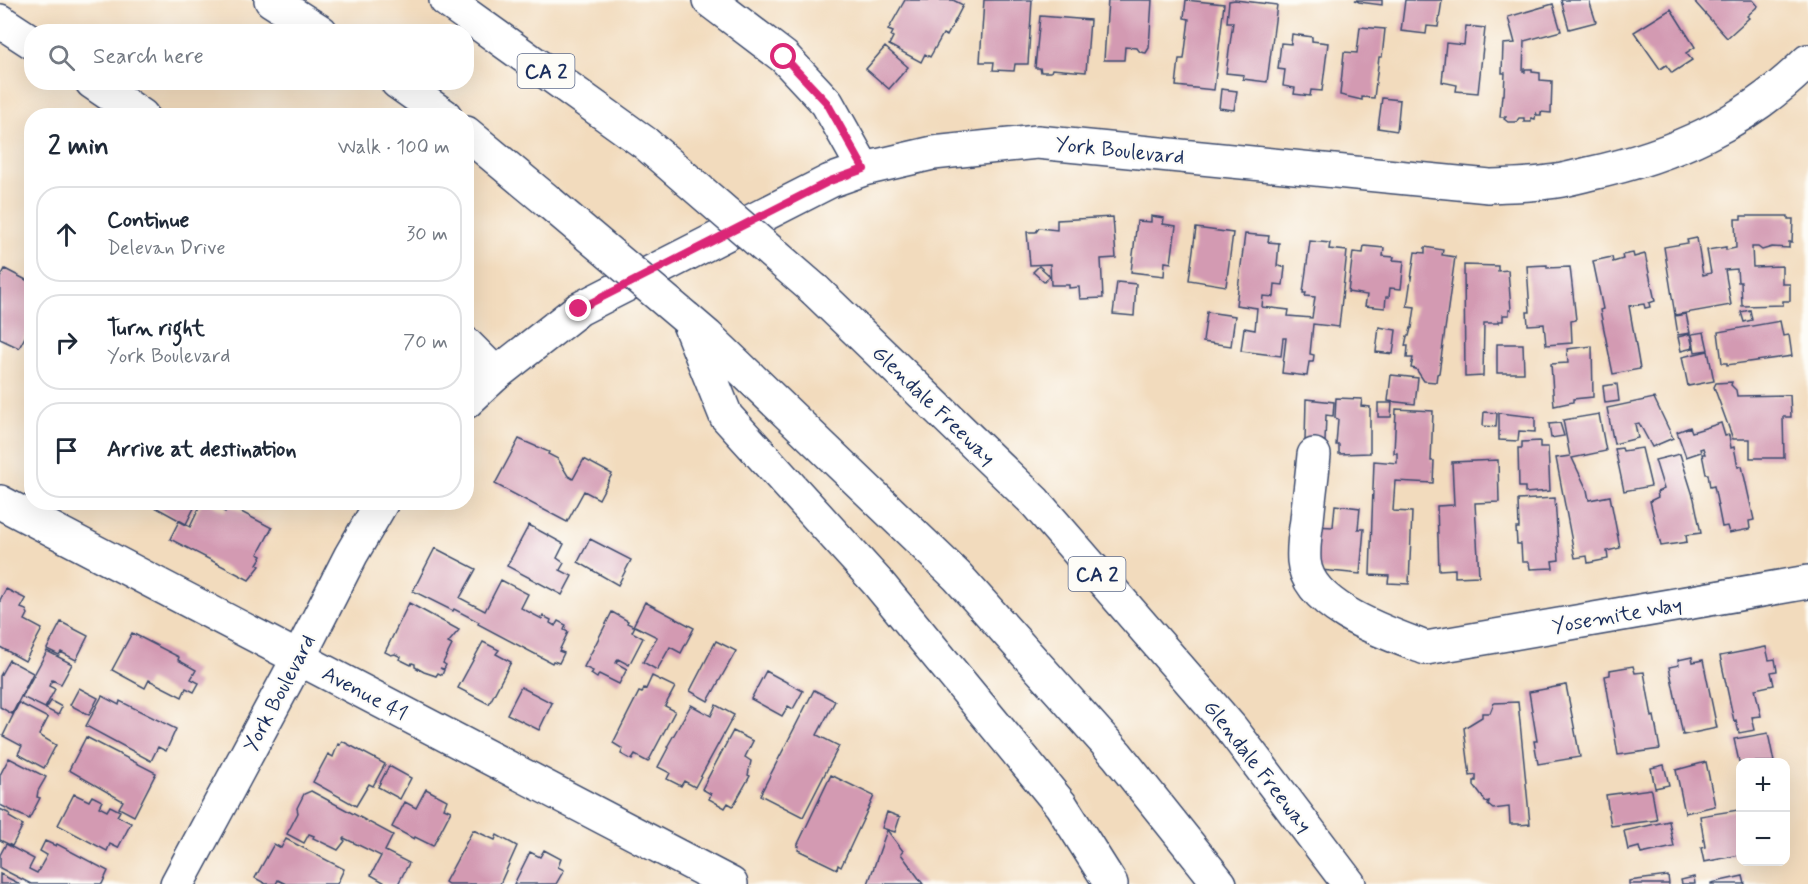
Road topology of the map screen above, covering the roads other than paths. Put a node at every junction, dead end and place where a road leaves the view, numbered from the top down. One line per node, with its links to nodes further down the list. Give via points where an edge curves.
1 (271, 0): 5 (main road)
2 (446, 0): 27 (main road, Glendale Freeway / CA 2, bridge, via 645,143 815,290 1035,502 1231,728)
3 (709, 0): 13 (main road, via 784,57 820,95)
4 (0, 21): 6 (main road)
5 (308, 24)
6 (24, 37)
7 (1808, 61): 13 (main road, York Boulevard, via 1786,83 1736,120 1675,149 1550,182 1489,186 1037,142 933,153)
8 (105, 90): 10 (main road)
9 (409, 90): 11 (main road)
10 (130, 108)
11 (434, 108)
12 (474, 140): 14 (main road, bridge)
13 (864, 169): 16 (main road, York Boulevard, via 830,181 579,309)
14 (696, 332): 25 (main road, via 726,416 886,592 1061,805); 26 (main road, via 957,576 1117,755)
15 (474, 352): 16 (main road)
16 (496, 374): 17 (main road, York Boulevard)
17 (474, 395)
18 (1314, 455): 21 (main road, Yosemite Way, via 1304,546 1309,576 1325,599 1351,616 1426,648)
19 (0, 502): 22 (main road, Avenue 41)
20 (377, 510): 22 (main road, York Boulevard)
21 (1808, 582)
22 (298, 659): 23 (main road, York Boulevard); 24 (main road, Avenue 41)
23 (177, 884)
24 (731, 884)
25 (1111, 884)
26 (1220, 884)
27 (1349, 884)

